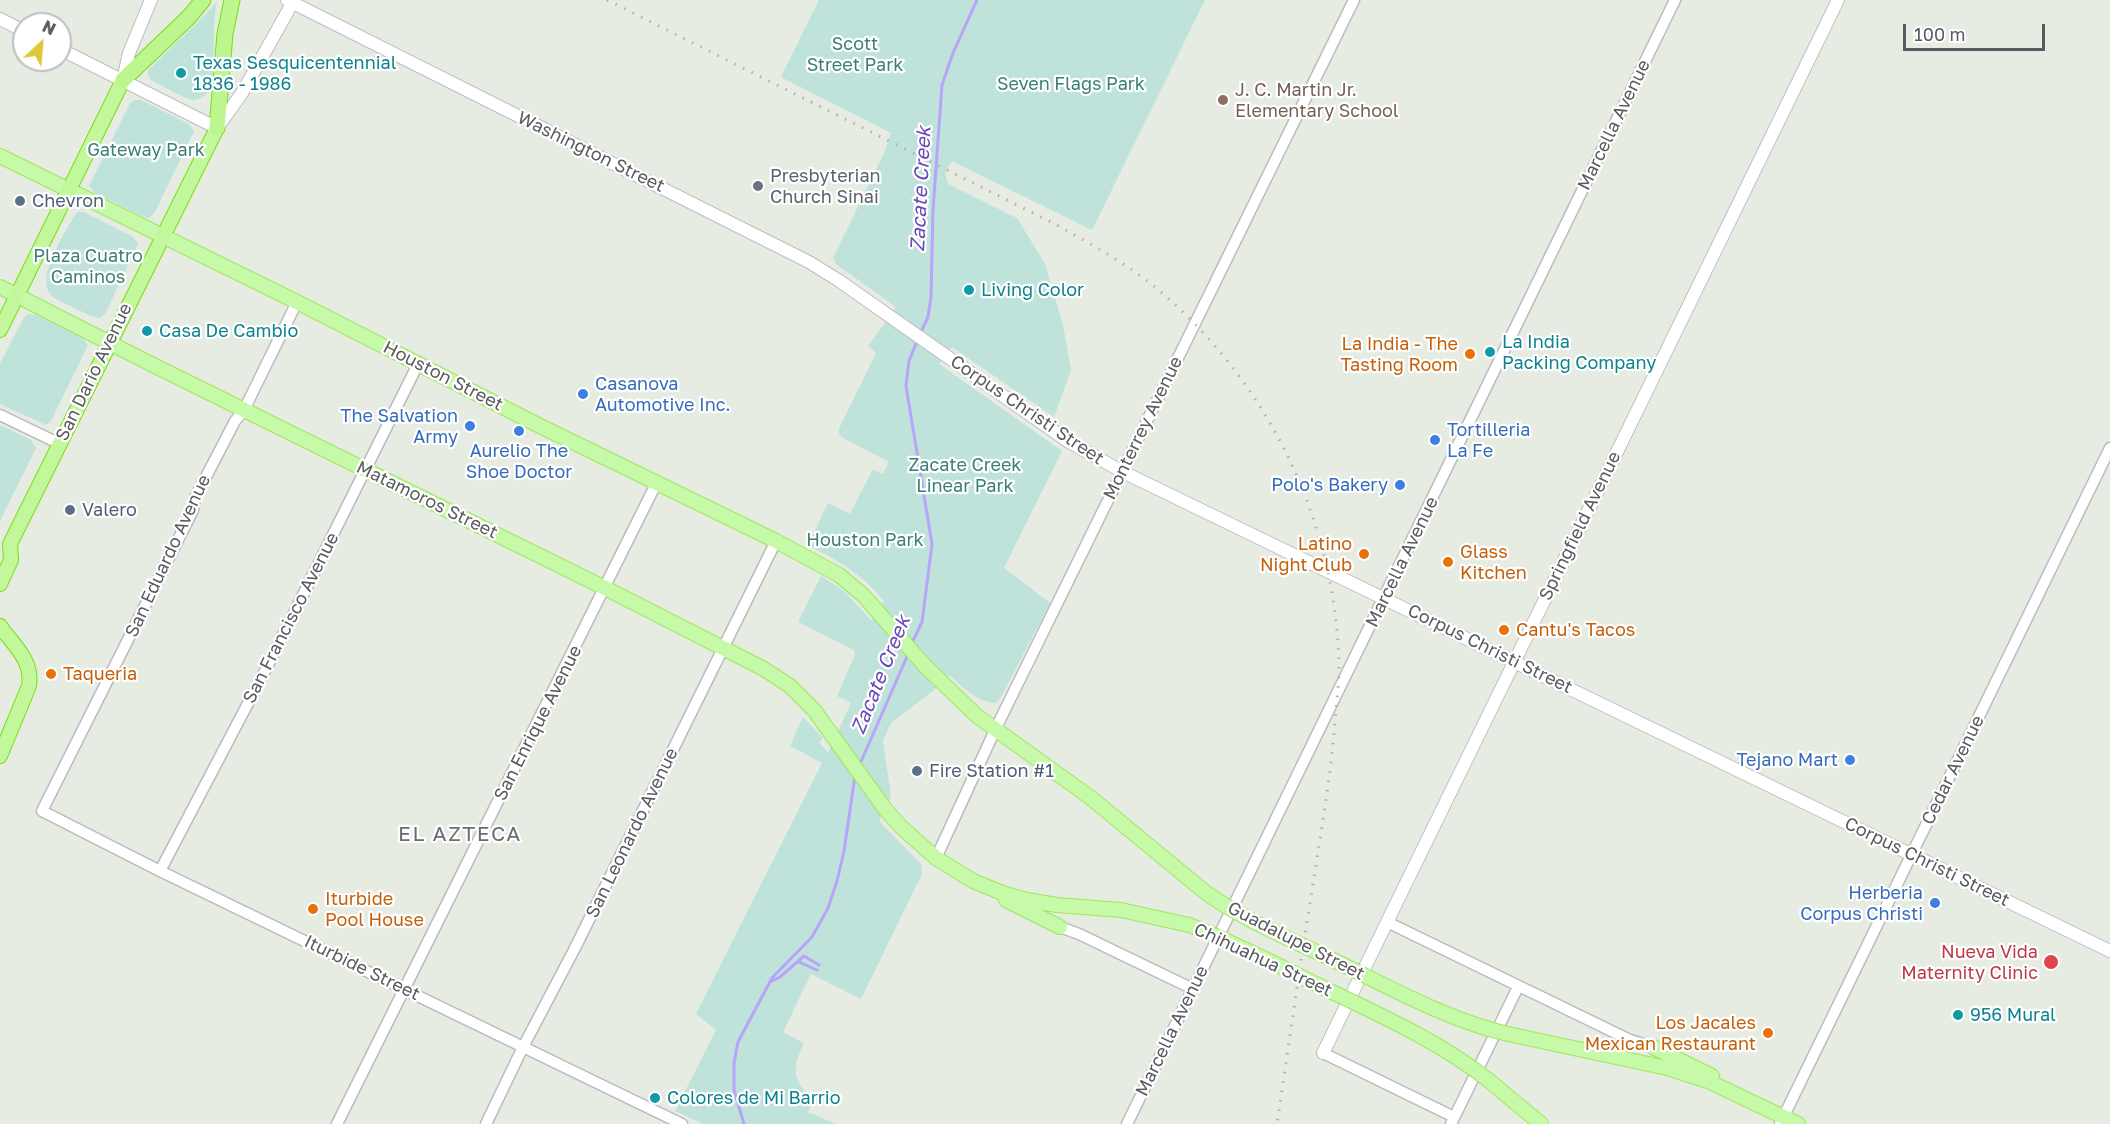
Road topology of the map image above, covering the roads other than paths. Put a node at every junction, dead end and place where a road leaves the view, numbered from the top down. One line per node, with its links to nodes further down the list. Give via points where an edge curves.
1 (151, 0): 9 (main road, via 129,52)
2 (203, 0): 9 (highway)
3 (232, 0): 10 (highway)
4 (1354, 0): 26 (street, Monterrey Avenue)
5 (1675, 0): 31 (street, Marcella Avenue)
6 (1838, 0): 35 (main road, Springfield Avenue)
7 (291, 1): 10 (main road, San Dario Avenue, via 242,93); 17 (main road, Washington Street, via 775,243)
8 (72, 55): 9 (main road)
9 (123, 80): 10 (main road); 12 (highway)
10 (217, 128): 13 (highway, San Dario Avenue)
11 (0, 156): 12 (main road, Houston Street)
12 (69, 190): 13 (main road, Houston Street); 15 (highway)
13 (162, 236): 16 (main road, Houston Street); 19 (highway, San Dario Avenue)
14 (0, 286): 15 (main road, Matamoros Street)
15 (17, 295): 18 (highway); 19 (main road, Matamoros Street)
16 (297, 302): 20 (main road, Houston Street); 21 (street, San Eduardo Avenue)
17 (889, 316): 26 (main road, Corpus Christi Street, via 1069,442)
18 (0, 330)
19 (108, 343): 21 (main road, Matamoros Street); 23 (highway, San Dario Avenue)
20 (418, 364): 25 (street, San Francisco Avenue); 27 (main road, Houston Street)
21 (244, 410): 25 (main road, Matamoros Street); 39 (street, San Eduardo Avenue, via 195,498 193,510)
22 (0, 414): 23 (street)
23 (58, 443): 29 (highway, San Dario Avenue, via 10,544 11,560)
24 (2110, 448): 40 (street, Cedar Avenue)
25 (365, 470): 30 (main road, Matamoros Street); 42 (street, San Francisco Avenue)
26 (1123, 472): 31 (main road, Corpus Christi Street); 36 (street, Monterrey Avenue)
27 (657, 482): 28 (main road, Houston Street); 30 (street, San Enrique Avenue)
28 (776, 541): 32 (main road, Houston Street, via 839,575); 34 (street, San Leonardo Avenue)
29 (0, 584)
30 (605, 588): 34 (main road, Matamoros Street); 49 (street, San Enrique Avenue)
31 (1385, 598): 35 (main road, Corpus Christi Street); 48 (street, Marcella Avenue)
32 (877, 609): 36 (main road, Guadalupe Street, via 940,682)
33 (0, 626): 38 (highway, via 23,656 31,674)
34 (723, 648): 37 (main road, Matamoros Street, via 790,686); 50 (street, San Leonardo Avenue)
35 (1514, 661): 40 (main road, Corpus Christi Street); 44 (main road, Springfield Avenue)
36 (995, 730): 41 (street, Monterrey Avenue); 53 (main road, Guadalupe Street, bridge, via 1091,798 1205,892 1242,915 1473,1024 1667,1068 1708,1081)
37 (835, 738): 41 (main road, Chihuahua Street, via 885,809)
38 (0, 756)
39 (42, 812): 42 (street, Iturbide Street)
40 (1912, 854): 46 (main road, Corpus Christi Street); 55 (street, Cedar Avenue)
41 (936, 858): 43 (main road, Chihuahua Street)
42 (160, 871): 49 (street, Iturbide Street)
43 (973, 881): 45 (main road); 60 (main road, Chihuahua Street, bridge, via 1027,900 1121,910 1188,925 1235,945 1410,1030 1465,1062)
44 (1387, 922): 47 (street); 52 (main road, Springfield Avenue)
45 (1060, 927): 48 (street)
46 (2110, 951)
47 (1518, 987): 51 (street, via 1630,1041); 54 (street)
48 (1193, 989): 59 (street, Marcella Avenue)
49 (406, 990): 50 (street, Iturbide Street); 56 (street, San Enrique Avenue)
50 (523, 1047): 57 (street, San Leonardo Avenue); 58 (street, Iturbide Street)
51 (1653, 1047): 53 (main road, via 1712,1075)
52 (1323, 1053): 54 (street)
53 (1754, 1103): 55 (main road, Guadalupe Street)
54 (1453, 1120)
55 (1782, 1120): 61 (main road, Guadalupe Street)
56 (337, 1124)
57 (486, 1124)
58 (682, 1124)
59 (1127, 1124)
60 (1541, 1124)
61 (1798, 1124)

